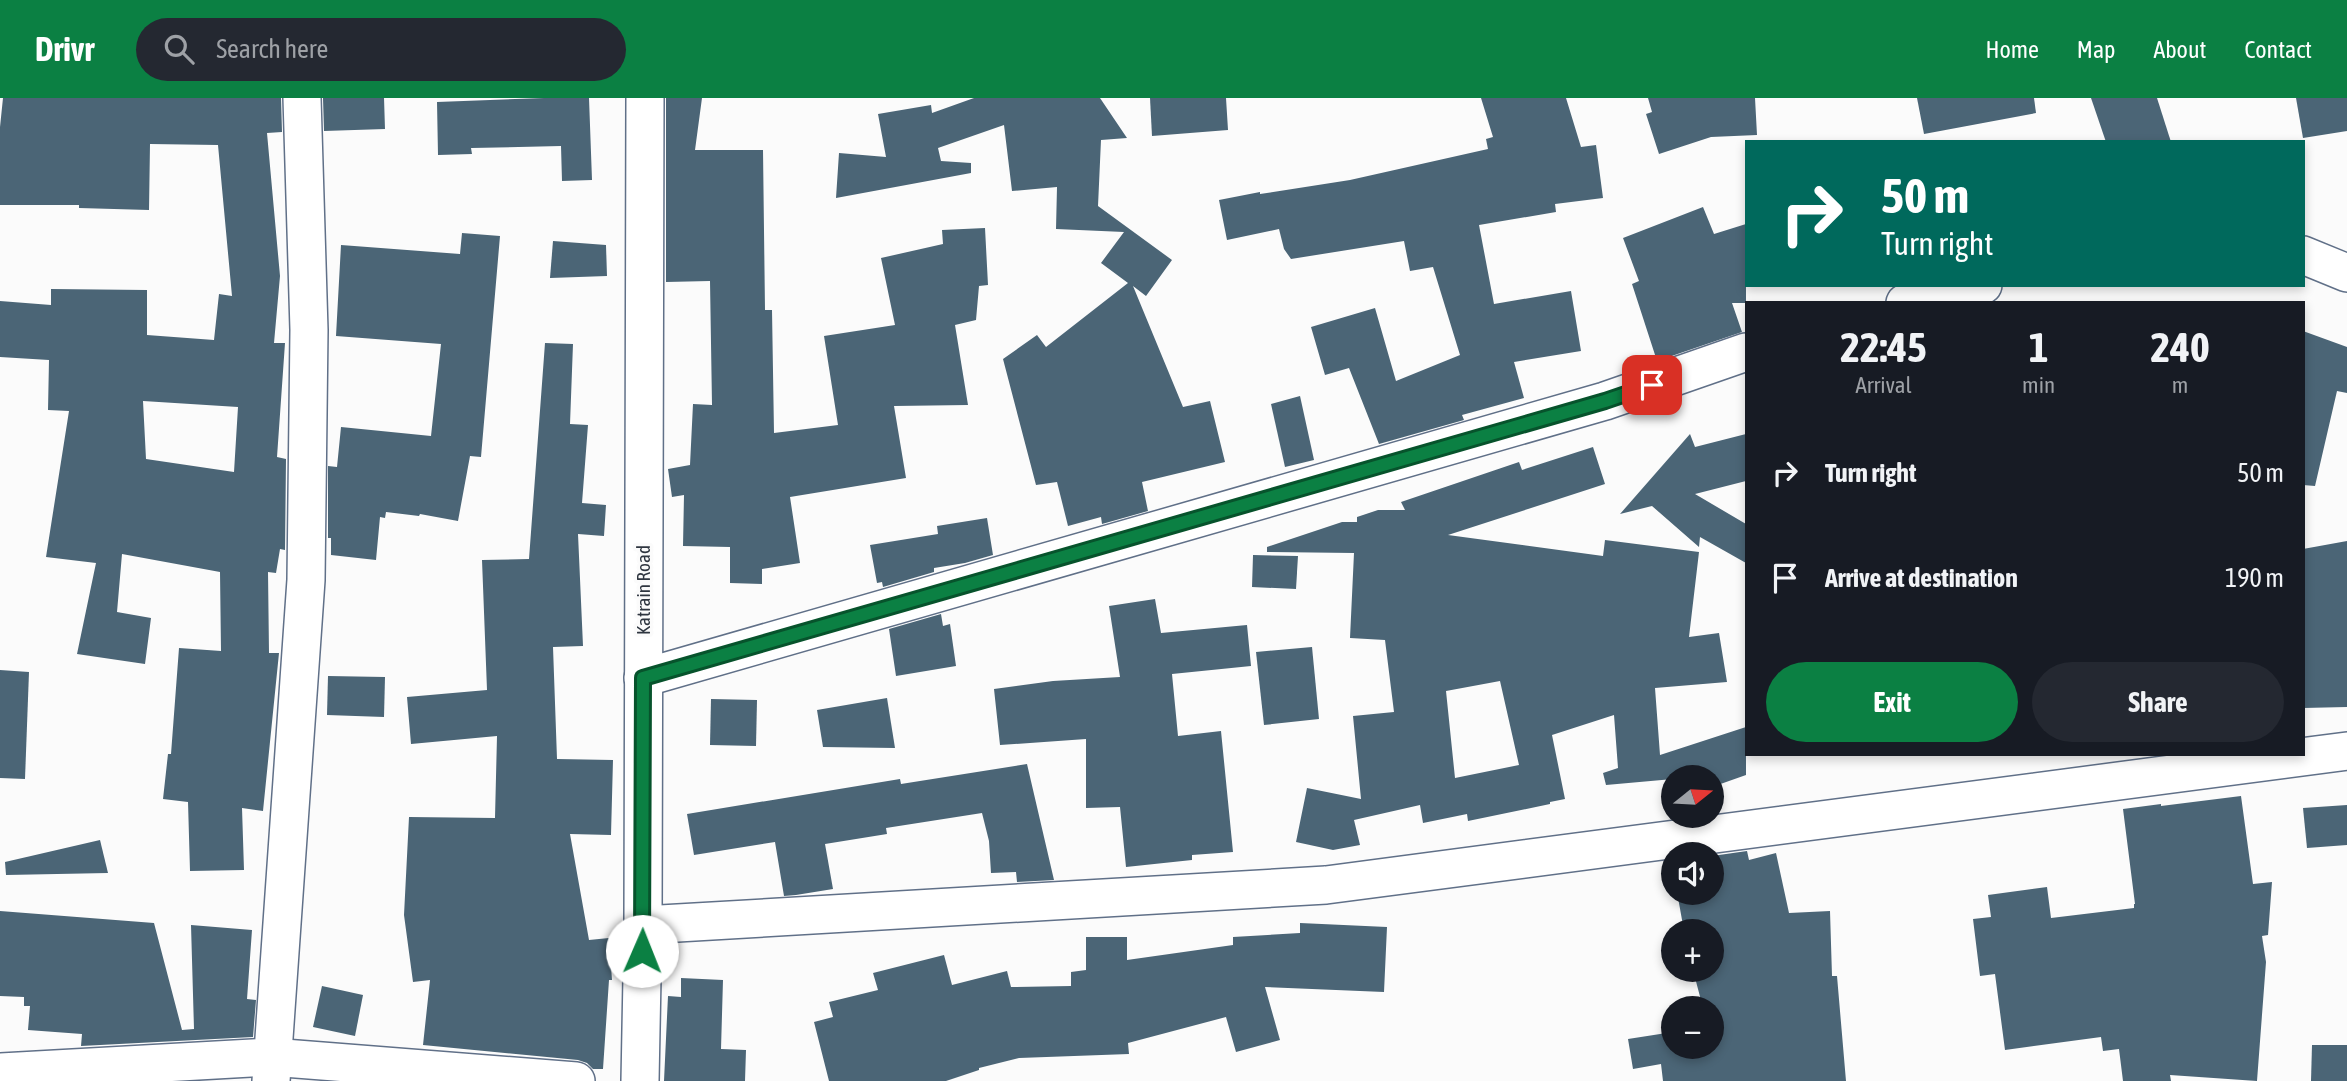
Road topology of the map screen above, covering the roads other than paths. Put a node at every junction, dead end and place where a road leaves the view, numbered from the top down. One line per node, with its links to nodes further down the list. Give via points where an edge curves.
1 (302, 98): 11 (street, via 309,330 306,580)
2 (645, 98): 8 (street, Katrain Road)
3 (2305, 256): 4 (street)
4 (2347, 273)
5 (1970, 287): 6 (street)
6 (1912, 301)
7 (1745, 352): 8 (street, via 1605,401)
8 (643, 678): 10 (street, Katrain Road)
9 (2347, 751): 10 (street, via 1326,885)
10 (643, 925): 14 (street, Katrain Road)
11 (271, 1069): 12 (street); 13 (street)
12 (0, 1072)
13 (576, 1081)
14 (640, 1081)

